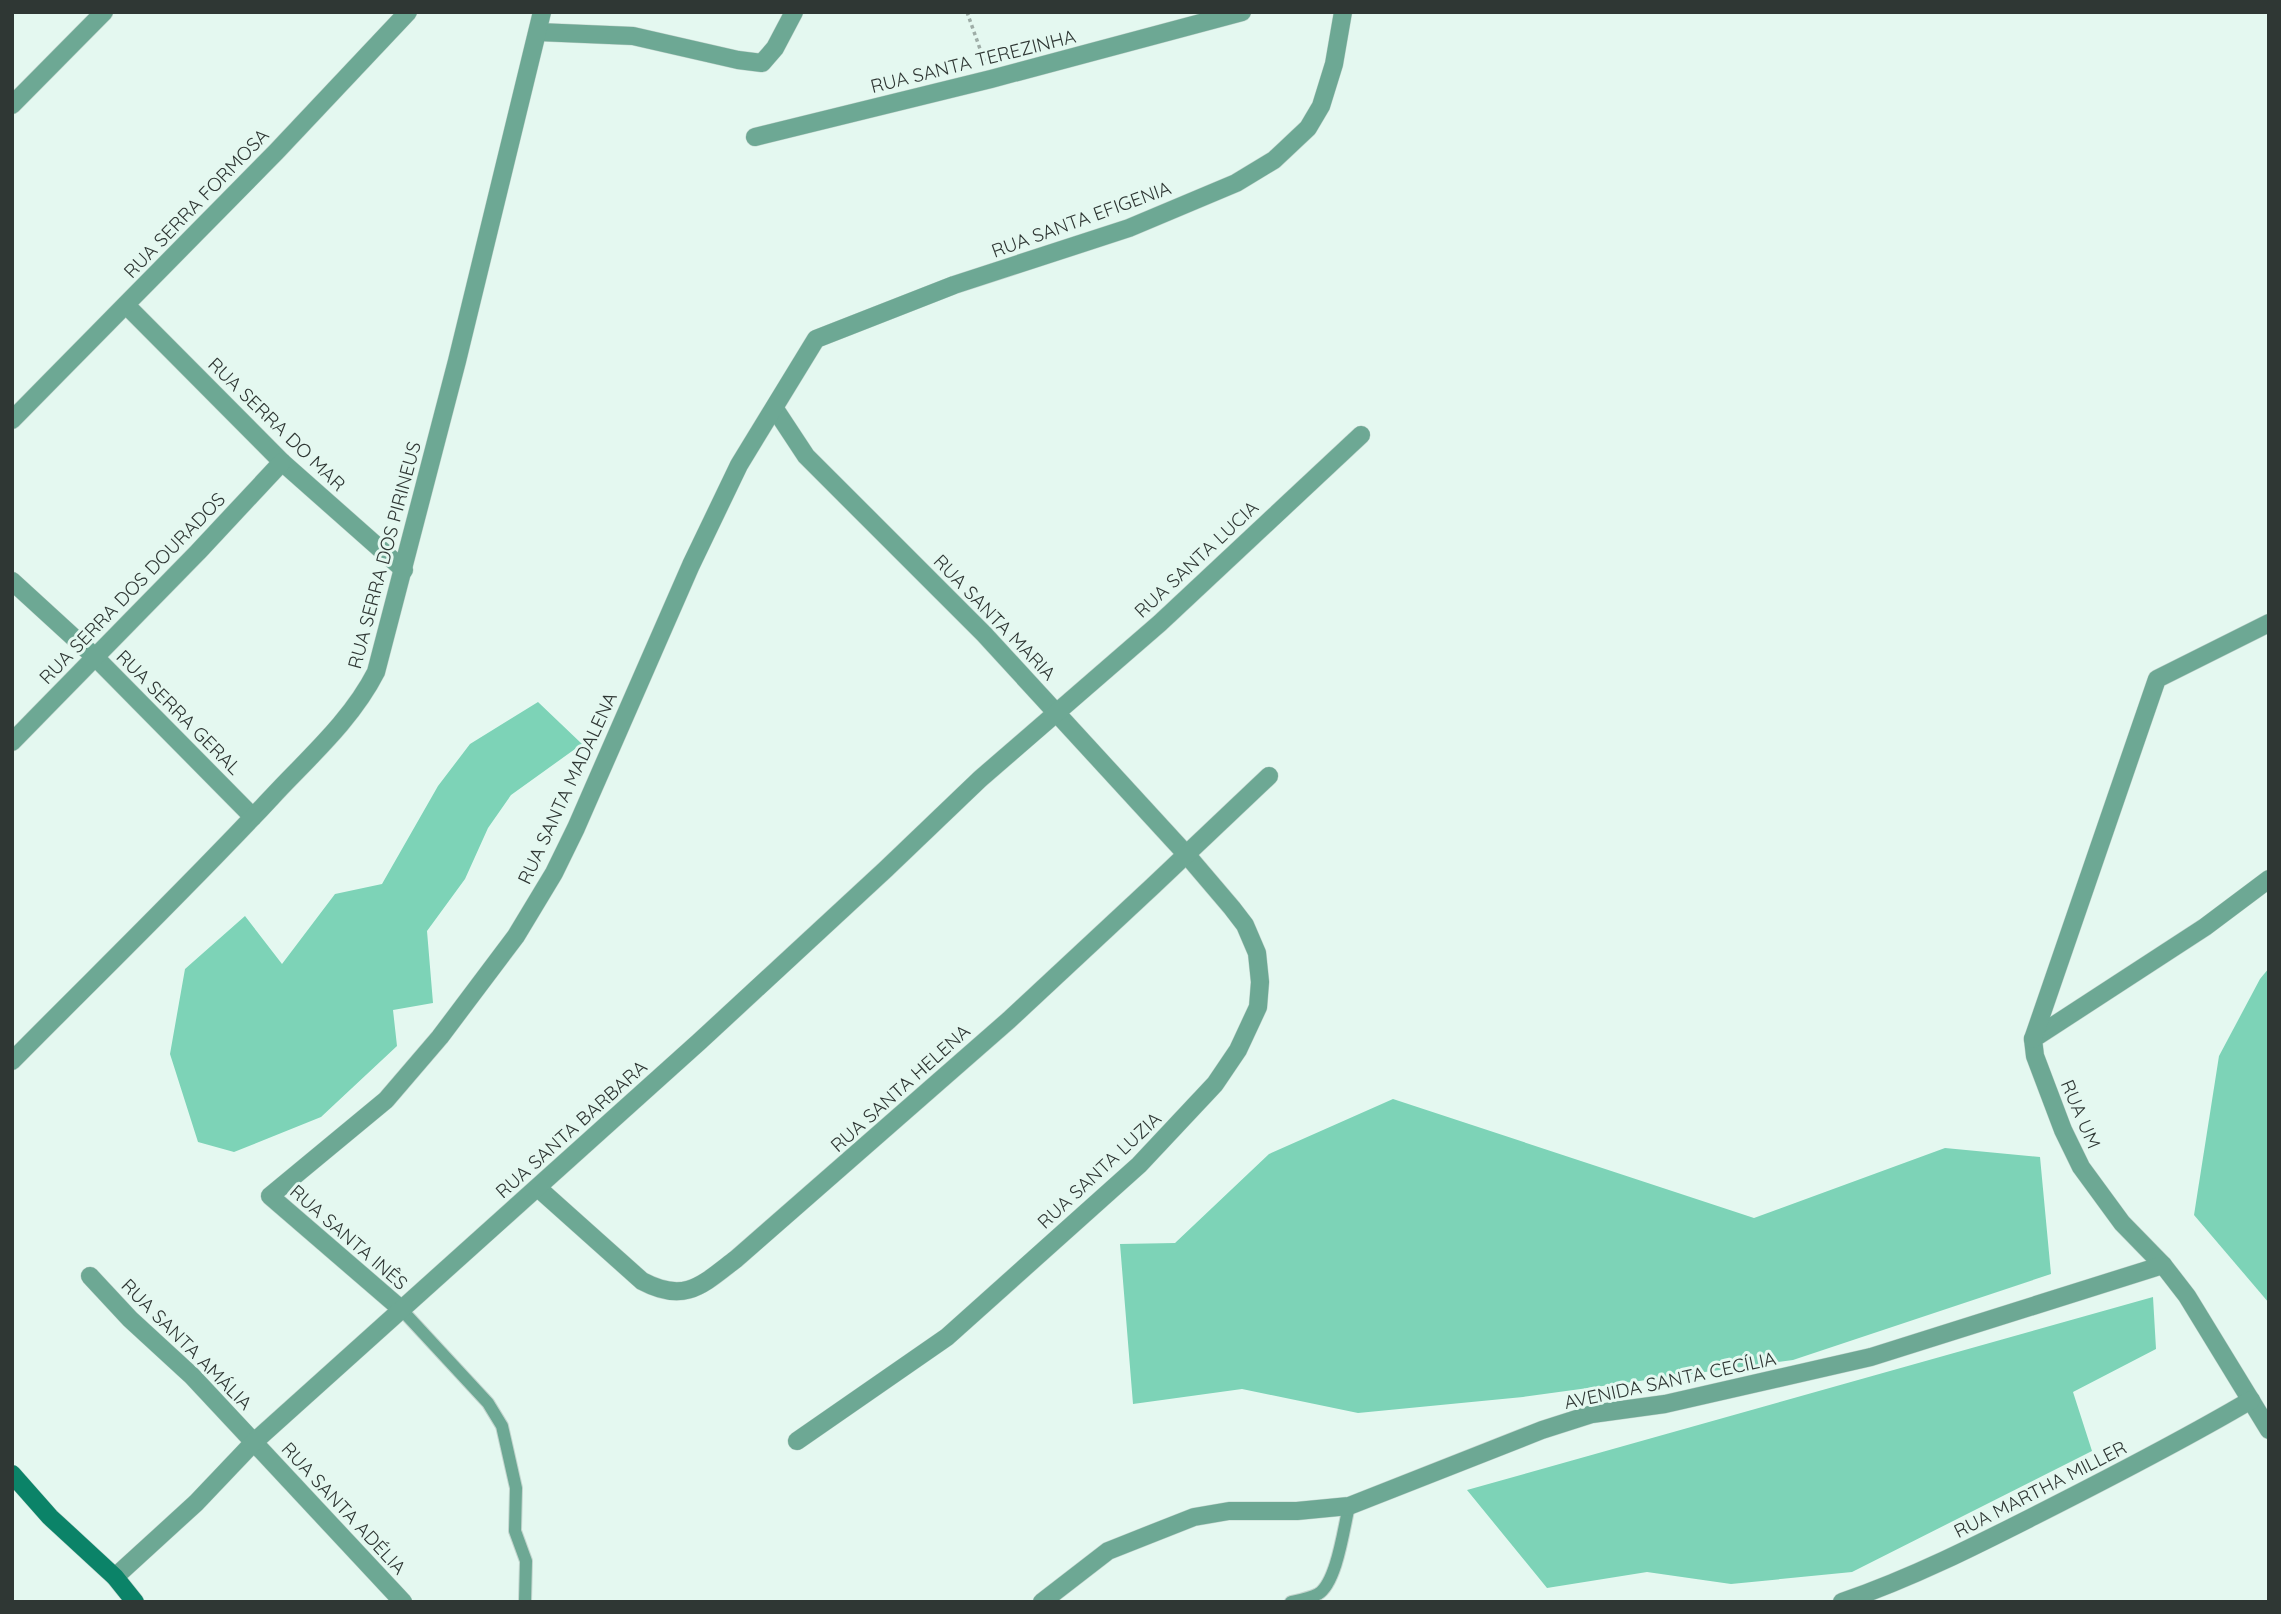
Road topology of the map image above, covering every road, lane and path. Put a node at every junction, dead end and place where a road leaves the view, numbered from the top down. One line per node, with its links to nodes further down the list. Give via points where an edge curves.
1 (104, 12): 10 (street)
2 (408, 12): 12 (street, RUA SERRA FORMOSA)
3 (542, 12): 8 (street, RUA SERRA DOS PIRINEUS)
4 (967, 12): 9 (path)
5 (1242, 12): 9 (street, RUA SANTA TEREZINHA)
6 (1343, 12): 13 (street, RUA SANTA EFIGENIA, via 1321,106 1308,128 1274,160 1236,183 1129,228 954,285 816,339)
7 (791, 17): 8 (street, via 762,63 633,36)
8 (538, 32): 17 (street, RUA SERRA DOS PIRINEUS)
9 (991, 79): 11 (street, RUA SANTA TEREZINHA)
10 (12, 105)
11 (755, 137)
12 (126, 305): 14 (street, RUA SERRA FORMOSA); 16 (street, RUA SERRA DO MAR)
13 (775, 409): 21 (street, RUA SANTA MARIA, via 806,456); 30 (street, RUA SANTA MADALENA, via 739,465 576,828 516,936 386,1100)
14 (12, 420)
15 (1361, 435): 21 (street, RUA SANTA LUCIA, via 1160,623)
16 (282, 462): 17 (street, RUA SERRA DO MAR); 20 (street, RUA SERRA DOS DOURADOS)
17 (404, 570): 24 (street, RUA SERRA DOS PIRINEUS, via 376,672 363,697)
18 (12, 581): 20 (street, RUA SERRA GERAL)
19 (2269, 622): 27 (street, via 2157,679)
20 (95, 657): 22 (street, RUA SERRA DOS DOURADOS); 24 (street, RUA SERRA GERAL)
21 (1056, 711): 25 (street, RUA SANTA MARIA); 29 (street, RUA SANTA BARBARA)
22 (12, 741)
23 (1269, 776): 25 (street, RUA SANTA HELENA)
24 (253, 817): 28 (street, RUA SERRA DOS PIRINEUS)
25 (1186, 855): 29 (street, RUA SANTA HELENA, via 1009,1020 736,1259 696,1288 670,1293 642,1281); 36 (street, RUA SANTA LUZIA, via 1245,925 1257,953 1258,1007 1238,1050 1215,1084 1139,1165 947,1337)
26 (2269, 879): 27 (street, via 2205,927)
27 (2033, 1039): 31 (street, RUA UM, via 2035,1056 2081,1167 2122,1223)
28 (12, 1061)
29 (538, 1188): 33 (street, RUA SANTA BARBARA)
30 (270, 1196): 33 (street, RUA SANTA INÊS)
31 (2162, 1265): 34 (street, RUA UM, via 2187,1296); 39 (street, AVENIDA SANTA CECÍLIA, via 1871,1357 1665,1404 1592,1414)
32 (90, 1276): 37 (street, RUA SANTA AMÁLIA)
33 (401, 1309): 37 (street, RUA SANTA BARBARA); 41 (lane, via 488,1403 502,1426 516,1488 515,1531 526,1561)
34 (2251, 1400): 35 (street, RUA UM); 46 (street, RUA MARTHA MILLER, via 1966,1550)
35 (2269, 1430)
36 (797, 1441)
37 (254, 1443): 40 (street, RUA SANTA BARBARA); 43 (street, RUA SANTA ADÉLIA)
38 (12, 1474): 40 (main road, via 50,1517)
39 (1349, 1506): 44 (street, AVENIDA SANTA CECÍLIA, via 1229,1511 1194,1517 1108,1550); 45 (lane, via 1325,1588)
40 (115, 1577): 42 (main road)
41 (525, 1600)
42 (135, 1602)
43 (403, 1602)
44 (1042, 1602)
45 (1291, 1602)
46 (1842, 1602)

